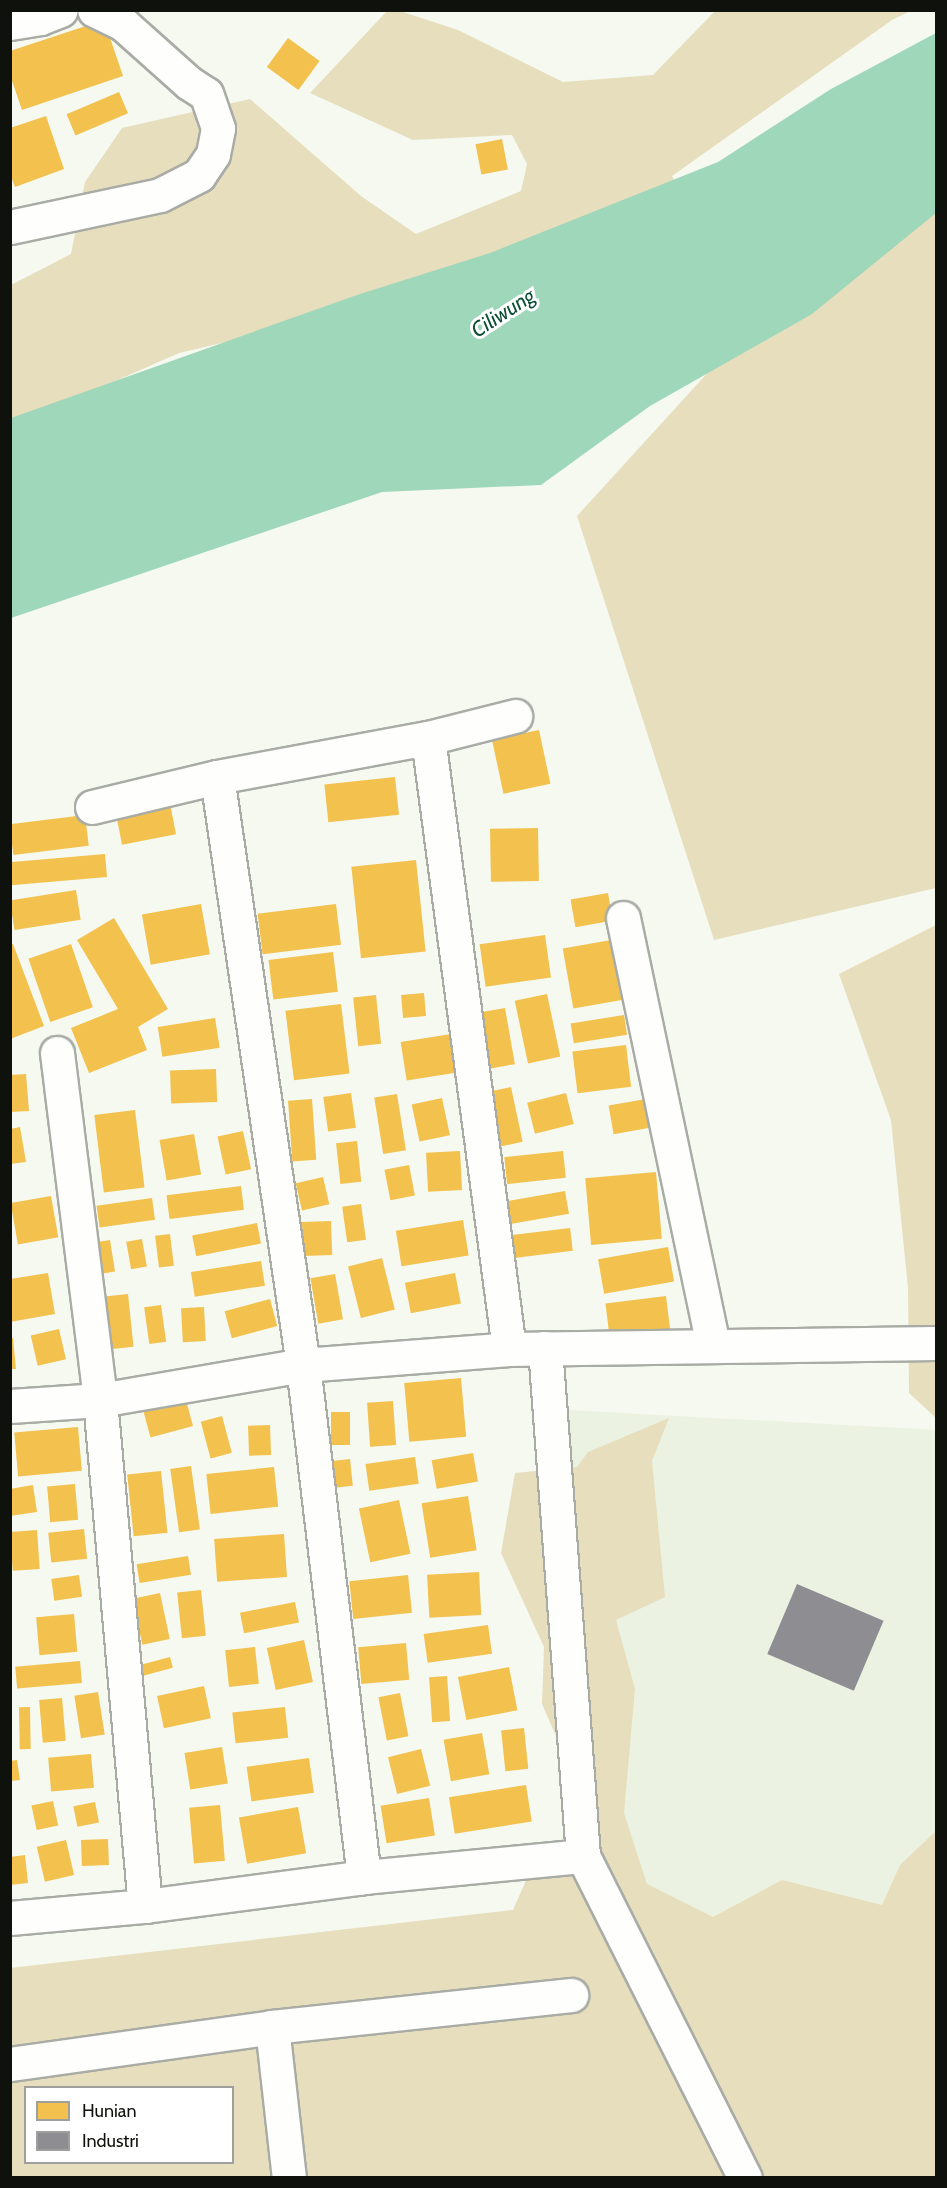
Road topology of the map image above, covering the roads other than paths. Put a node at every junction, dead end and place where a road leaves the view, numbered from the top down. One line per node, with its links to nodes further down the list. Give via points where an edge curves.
1 (61, 10): 3 (street)
2 (94, 10): 4 (street, via 123,24 206,94 218,128 213,154 199,175 160,195)
3 (10, 23)
4 (10, 227)
5 (515, 716): 6 (street)
6 (428, 738): 7 (street); 14 (street)
7 (217, 777): 8 (street); 15 (street)
8 (92, 807)
9 (622, 918): 12 (street)
10 (57, 1053): 16 (street)
11 (936, 1343): 12 (street)
12 (713, 1346): 13 (street)
13 (545, 1348): 14 (street); 18 (street)
14 (509, 1349): 15 (street)
15 (303, 1365): 16 (street); 19 (street)
16 (100, 1400): 17 (street); 20 (street)
17 (10, 1406)
18 (583, 1856): 19 (street); 26 (street)
19 (364, 1877): 20 (street)
20 (145, 1906): 21 (street)
21 (10, 1918)
22 (571, 1995): 23 (street)
23 (273, 2027): 24 (street); 25 (street)
24 (10, 2064)
25 (290, 2178)
26 (745, 2178)

